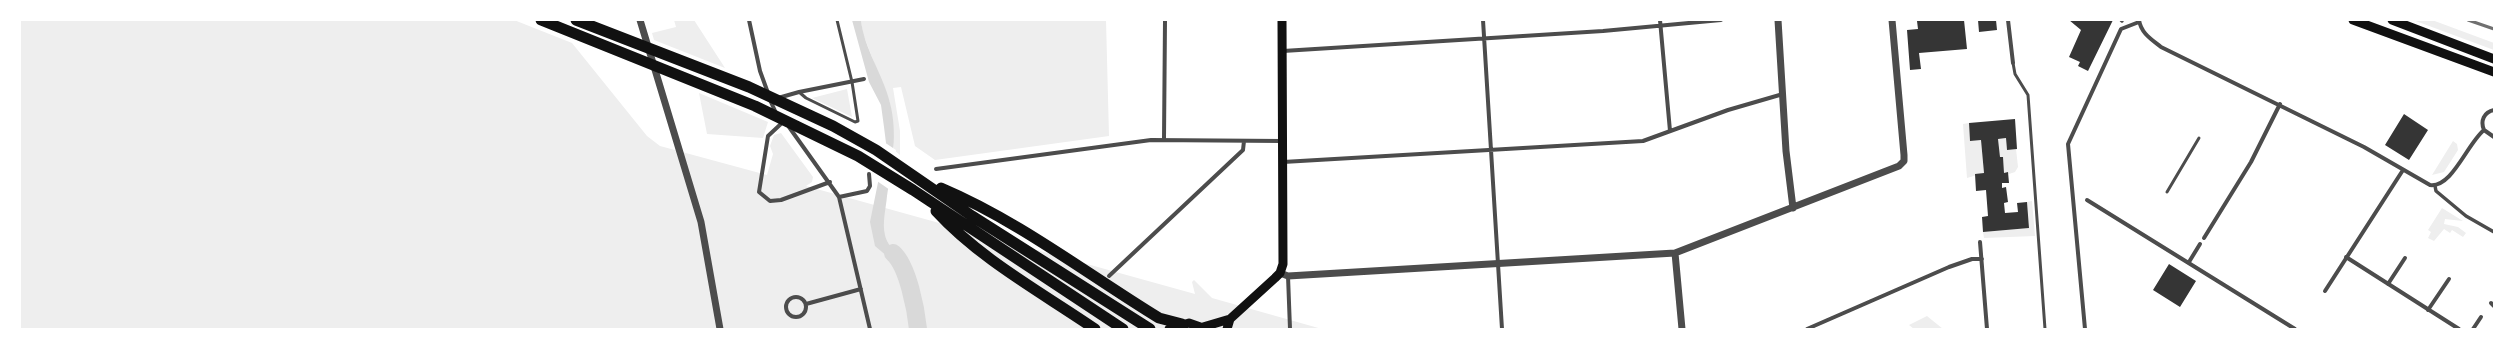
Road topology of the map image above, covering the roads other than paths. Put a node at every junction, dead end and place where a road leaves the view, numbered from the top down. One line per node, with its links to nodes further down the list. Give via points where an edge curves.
1 (541, 20): 48 (highway, via 794,124 858,156)
2 (576, 20): 43 (highway, via 793,106 876,150)
3 (640, 20): 73 (street, via 701,222)
4 (749, 20): 27 (street, via 760,72)
5 (837, 20): 24 (lane)
6 (1165, 20): 35 (street)
7 (1282, 20): 19 (main road)
8 (1483, 20): 18 (street)
9 (1660, 20): 17 (street)
10 (1721, 20): 17 (street)
11 (1778, 20): 26 (street)
12 (1892, 20): 50 (street, via 1904,161 1899,166)
13 (2008, 20): 21 (street)
14 (2353, 20): 22 (main road)
15 (2392, 20): 20 (main road)
16 (2139, 21): 28 (street, via 2148,37 2161,47); 86 (street, via 2121,29 2068,144)
17 (1661, 26): 18 (street); 32 (street)
18 (1484, 39): 19 (street); 38 (street)
19 (1282, 52): 37 (main road)
20 (2494, 59)
21 (2013, 63): 85 (lane, via 2015,74 2028,95)
22 (2494, 72)
23 (864, 79): 24 (street)
24 (852, 82): 25 (street); 25 (lane, via 859,118 855,122)
25 (799, 92): 27 (street)
26 (1783, 94): 32 (street); 50 (street)
27 (770, 101): 30 (street, via 776,114)
28 (2280, 104): 41 (street); 52 (street, via 2251,162)
29 (2494, 110): 31 (street, via 2483,117)
30 (785, 121): 44 (street); 44 (street, via 768,136 759,192 770,201 781,200)
31 (2484, 130): 33 (street); 45 (street, via 2470,144 2447,180)
32 (1670, 131): 38 (street, via 1643,141)
33 (2494, 137)
34 (2200, 138): 46 (lane)
35 (1164, 139): 36 (street); 40 (street)
36 (1244, 141): 37 (street); 62 (street, via 1243,150)
37 (1282, 141): 39 (main road)
38 (1490, 150): 39 (street); 60 (street)
39 (1283, 162): 61 (main road)
40 (936, 169)
41 (2403, 170): 45 (street); 56 (street)
42 (869, 174): 47 (street, via 868,191)
43 (920, 179): 71 (highway, via 963,198 1024,232 1159,318); 77 (highway, via 972,216)
44 (830, 182): 47 (street)
45 (2435, 186): 51 (street, via 2436,191 2466,216)
46 (2166, 192)
47 (839, 197): 65 (street)
48 (923, 197): 75 (highway, via 950,227 1000,265); 76 (highway)
49 (2087, 200): 59 (street)
50 (1793, 208): 55 (street)
51 (2494, 232)
52 (2204, 238)
53 (1980, 242): 58 (street)
54 (2200, 244): 59 (street)
55 (1675, 253): 60 (street); 82 (street)
56 (2346, 257): 64 (street); 66 (street)
57 (2405, 258): 64 (street)
58 (1982, 259): 83 (street, via 1972,259 1949,268); 84 (street)
59 (2189, 262): 87 (street)
60 (1498, 264): 61 (street); 81 (street)
61 (1284, 274): 70 (main road); 80 (street)
62 (1109, 276)
63 (2449, 279): 68 (street)
64 (2388, 284): 68 (street)
65 (860, 289): 67 (street); 74 (street)
66 (2325, 291)
67 (806, 304): 67 (street, via 804,312 799,316 790,315 786,310 786,303 790,298 798,297)
68 (2428, 310): 88 (street)
69 (2481, 317): 89 (street)
70 (1230, 319): 72 (main road); 79 (main road)
71 (1182, 324): 72 (main road); 78 (main road)
72 (1205, 328)
73 (720, 329)
74 (870, 329)
75 (1095, 329)
76 (1122, 329)
77 (1150, 329)
78 (1169, 329)
79 (1227, 329)
80 (1290, 329)
81 (1502, 329)
82 (1682, 329)
83 (1808, 329)
84 (1987, 329)
85 (2045, 329)
86 (2085, 329)
87 (2295, 329)
88 (2459, 329)
89 (2474, 329)

